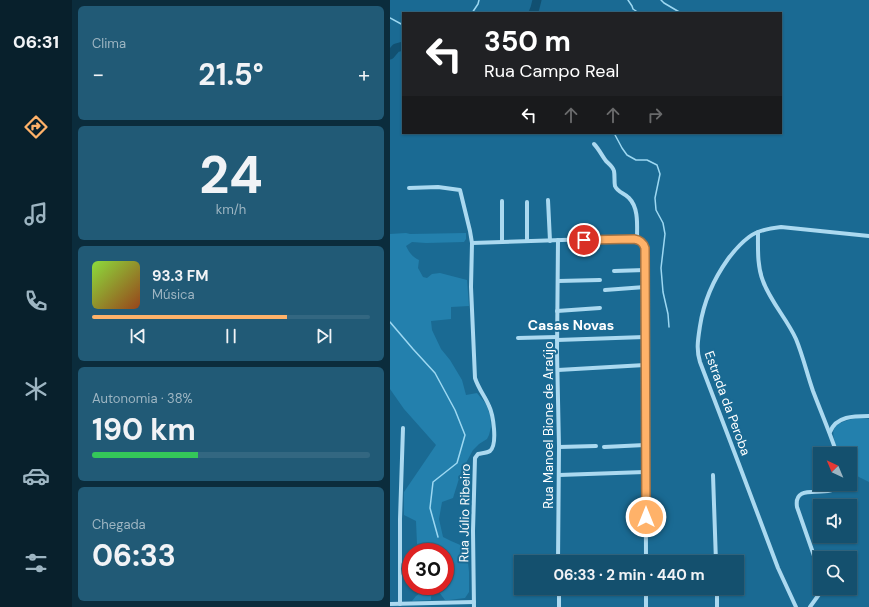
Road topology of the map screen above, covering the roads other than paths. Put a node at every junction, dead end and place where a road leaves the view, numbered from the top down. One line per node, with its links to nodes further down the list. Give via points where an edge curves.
1 (594, 144): 8 (street, via 614,170 616,187 634,204)
2 (409, 188): 13 (street, via 438,187 460,190)
3 (548, 200): 11 (street)
4 (502, 201): 12 (street)
5 (527, 202): 10 (street)
6 (758, 232): 7 (street, Estrada da Peroba, via 782,227); 29 (street, via 763,281 796,339); 54 (street, Estrada da Peroba, via 733,252 713,283 702,316 697,351 778,568)
7 (869, 236)
8 (637, 239): 9 (street); 14 (street, via 643,242 645,248)
9 (558, 240): 11 (street); 17 (street, Rua Manoel Bione de Araújo)
10 (527, 241): 11 (street); 12 (street)
11 (550, 241)
12 (502, 242): 13 (street)
13 (472, 243): 50 (street, Rua Júlio Ribeiro, via 475,378 489,406 495,438 489,452 478,454 475,458)
14 (645, 270): 15 (street); 18 (street)
15 (614, 271)
16 (600, 280): 17 (street)
17 (558, 281): 21 (street, Rua Manoel Bione de Araújo)
18 (645, 287): 19 (street); 22 (street)
19 (605, 290)
20 (600, 308): 21 (street)
21 (557, 311): 24 (street, Rua Manoel Bione de Araújo)
22 (645, 337): 24 (street); 25 (street)
23 (518, 338): 24 (street)
24 (557, 338): 26 (street, Rua Manoel Bione de Araújo)
25 (645, 365): 26 (street); 30 (street)
26 (558, 370): 33 (street, Rua Manoel Bione de Araújo)
27 (869, 416): 29 (street, via 840,420)
28 (403, 428): 48 (street, via 400,519)
29 (830, 433): 34 (street)
30 (645, 445): 32 (street); 35 (street)
31 (596, 446): 33 (street)
32 (604, 446)
33 (559, 447): 36 (street, Rua Manoel Bione de Araújo)
34 (835, 447)
35 (645, 472): 36 (street); 41 (street)
36 (558, 475): 40 (street, Rua Manoel Bione de Araújo)
37 (713, 475): 42 (street)
38 (823, 491): 39 (street, via 804,493 797,498 797,507)
39 (813, 553)
40 (558, 555)
41 (646, 555)
42 (716, 555)
43 (559, 595): 51 (street)
44 (646, 595): 52 (street)
45 (717, 595): 53 (street)
46 (819, 595): 55 (street)
47 (390, 604): 48 (street)
48 (402, 605): 49 (street)
49 (438, 605): 50 (street)
50 (474, 605)
51 (559, 607)
52 (646, 607)
53 (718, 607)
54 (796, 607)
55 (810, 607)

